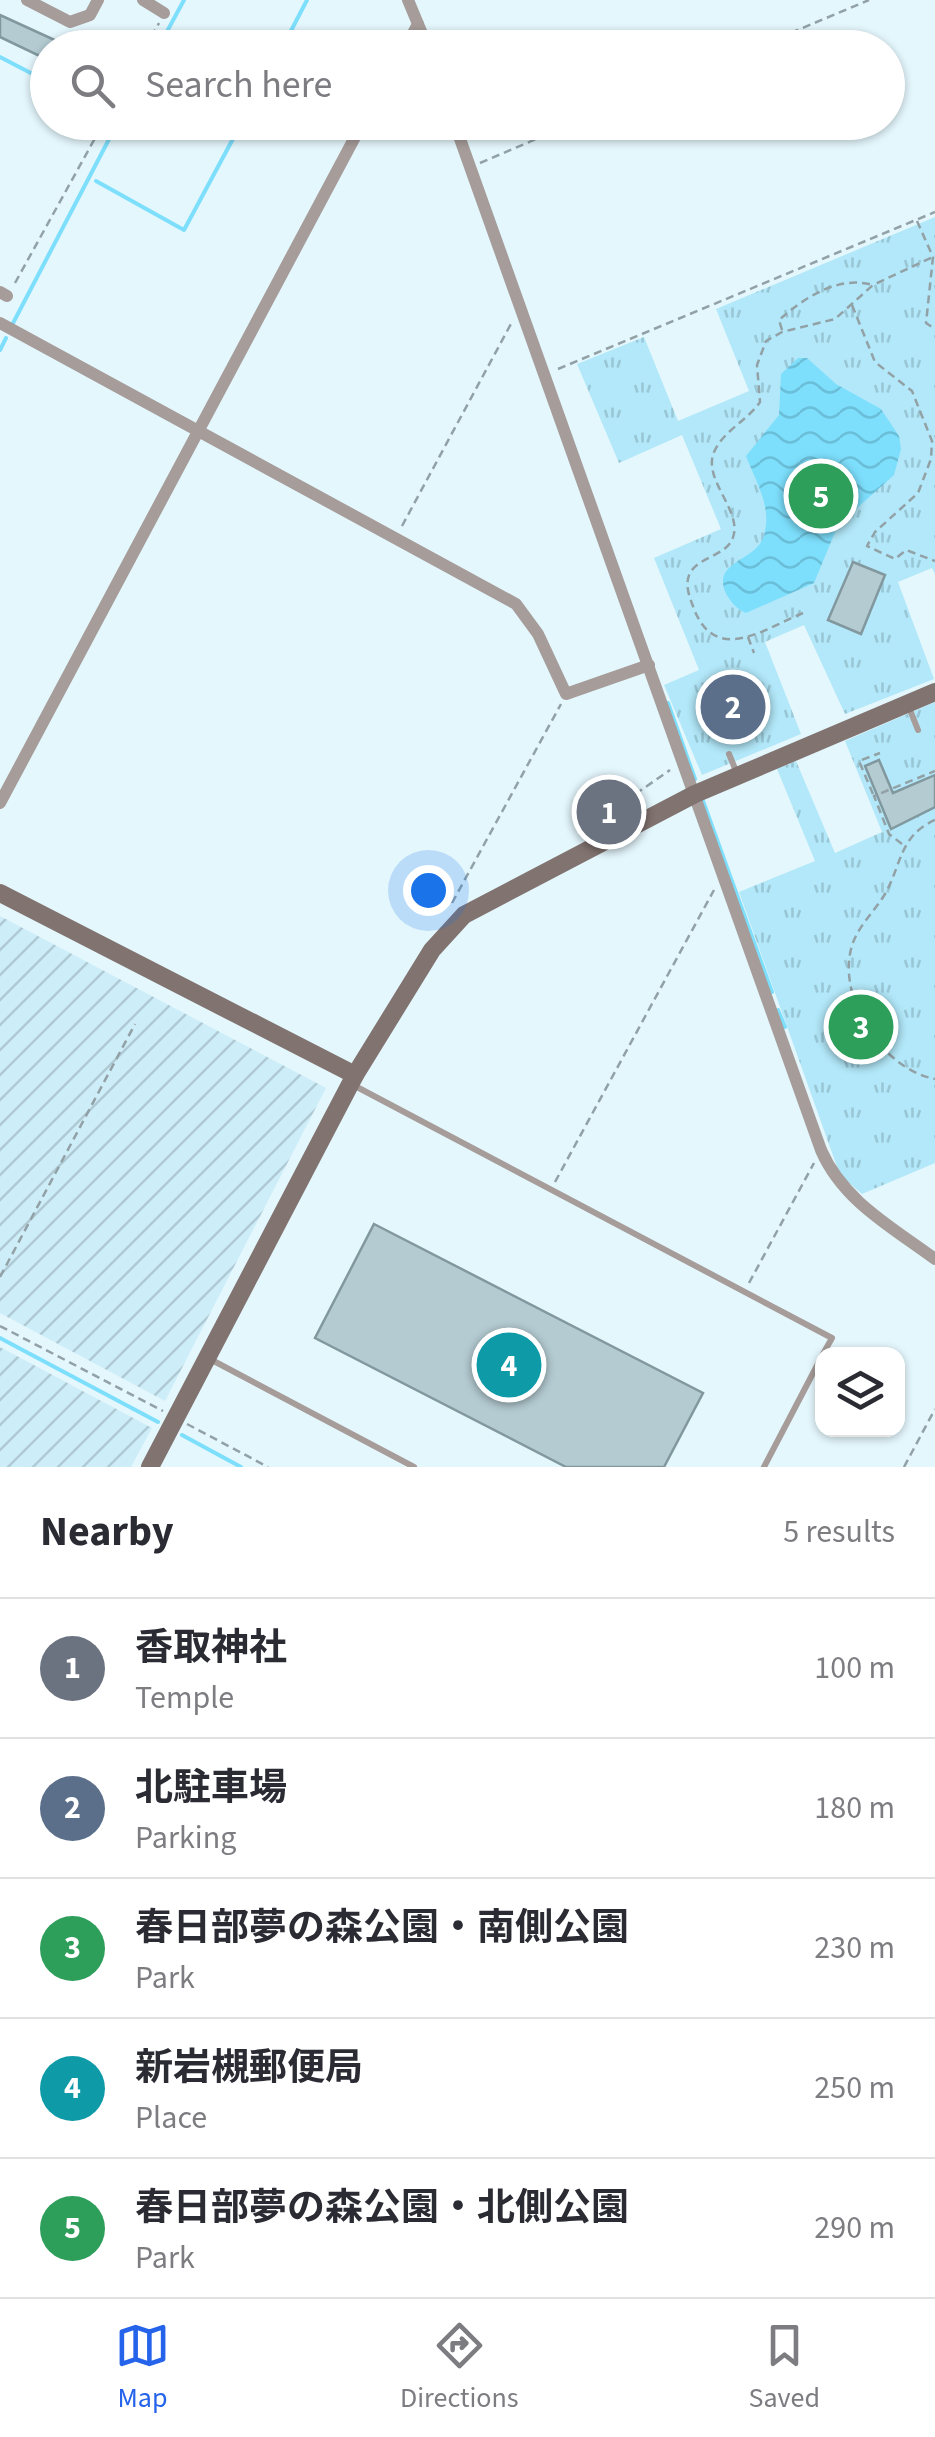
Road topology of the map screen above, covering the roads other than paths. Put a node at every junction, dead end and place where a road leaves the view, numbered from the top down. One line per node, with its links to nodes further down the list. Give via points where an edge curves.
1 (28, 0): 2 (street, via 70,22 90,15)
2 (98, 0)
3 (143, 0): 5 (street)
4 (408, 0): 6 (street)
5 (164, 13)
6 (418, 24): 7 (street); 8 (street)
7 (415, 30)
8 (420, 30)
9 (353, 140): 12 (street)
10 (460, 140): 13 (street)
11 (0, 323): 12 (street)
12 (198, 433): 13 (street, via 516,604 566,694); 20 (street)
13 (648, 665): 19 (street)
14 (935, 692): 15 (street)
15 (908, 704): 16 (lane); 18 (street)
16 (918, 730)
17 (729, 754): 18 (lane)
18 (738, 776): 19 (street)
19 (696, 794): 22 (street, via 464,915 432,950); 23 (street, via 834,1178)
20 (0, 804)
21 (0, 893): 22 (street)
22 (353, 1080): 24 (lane, via 746,1289 832,1338); 25 (street)
23 (935, 1259)
24 (827, 1347)
25 (207, 1357): 27 (street); 28 (lane)
26 (815, 1370): 29 (lane)
27 (150, 1467)
28 (414, 1467)
29 (764, 1467)

